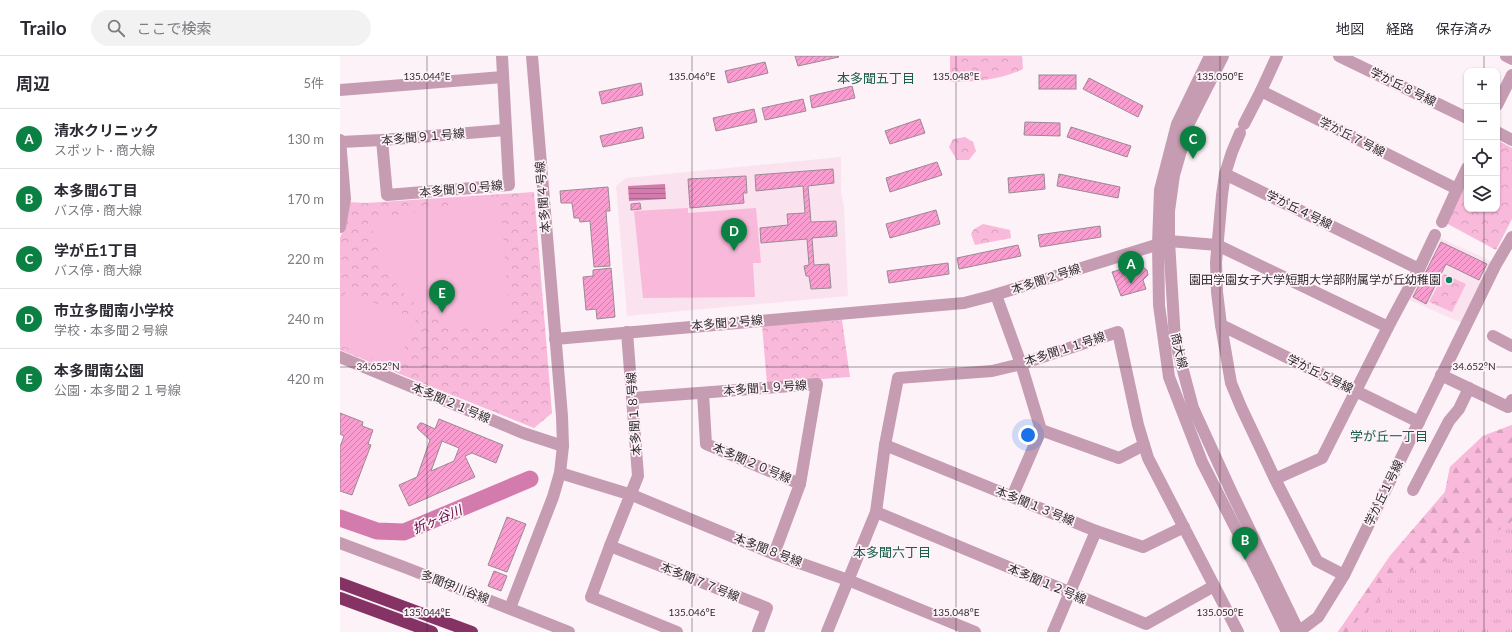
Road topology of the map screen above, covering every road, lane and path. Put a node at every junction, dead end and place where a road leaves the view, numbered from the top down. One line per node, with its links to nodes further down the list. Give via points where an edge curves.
1 (502, 56): 10 (street, 本多聞９０号線)
2 (532, 56): 35 (street, 本多聞４号線)
3 (1210, 56): 27 (street, 商大線, via 1177,124 1160,190)
4 (1223, 56): 27 (street, 商大線, via 1189,123 1174,175)
5 (1277, 56): 12 (street)
6 (1339, 56): 14 (street, 学が丘８号線)
7 (1506, 56): 8 (street)
8 (1512, 59)
9 (1512, 75): 13 (street)
10 (503, 77): 11 (street); 15 (street, 本多聞９０号線)
11 (340, 90)
12 (1260, 91): 20 (street, via 1232,152); 22 (street, 学が丘７号線)
13 (1498, 104)
14 (1464, 117)
15 (505, 130): 17 (street, 本多聞９１号線); 17 (street, 本多聞９０号線, via 509,185 387,195)
16 (1500, 134): 18 (street)
17 (382, 140): 19 (street, 本多聞９１号線)
18 (1512, 140)
19 (340, 141): 24 (street, via 345,199)
20 (1226, 174): 28 (street); 29 (street, 学が丘４号線)
21 (1464, 174): 22 (street)
22 (1457, 189): 23 (street)
23 (1442, 222)
24 (340, 227)
25 (1435, 235): 29 (street)
26 (1512, 237): 39 (street, 学が丘１号線, via 1499,258)
27 (1163, 242): 28 (street); 30 (street, 本多聞２号線); 78 (street, 商大線, via 1159,305 1170,377 1202,462); 79 (street, 商大線, via 1175,340 1193,408)
28 (1217, 245): 31 (street, via 1217,292); 32 (street)
29 (1419, 269): 32 (street)
30 (996, 295): 33 (street, 本多聞２号線, via 964,304); 38 (street)
31 (1221, 325): 41 (street, 学が丘５号線); 51 (street, via 1231,383)
32 (1388, 327): 41 (street)
33 (627, 332): 35 (street, 本多聞２号線); 43 (street, 本多聞１８号線)
34 (1493, 336): 36 (street)
35 (555, 339): 49 (street)
36 (1512, 346)
37 (340, 357): 49 (street, 本多聞２１号線, via 523,433)
38 (1021, 364): 46 (street); 47 (street, 本多聞１１号線, via 992,371 898,378); 48 (street, 本多聞１１号線, via 1118,332)
39 (1442, 375): 40 (street); 45 (street, 学が丘１号線)
40 (1469, 388): 44 (street, via 1508,407); 53 (street, via 1460,409 1449,420 1428,473)
41 (1356, 392): 45 (street, 学が丘５号線); 51 (street, via 1322,458)
42 (703, 393): 43 (street, 本多聞１９号線); 52 (street, 本多聞２０号線, via 706,444); 52 (street, 本多聞１９号線, via 817,384)
43 (633, 398): 54 (street, 本多聞１８号線, via 638,476)
44 (1512, 400)
45 (1419, 422): 62 (street, 学が丘１号線)
46 (1041, 430): 48 (street, via 1119,458); 55 (street)
47 (885, 445): 55 (street, 本多聞１３号線); 56 (street, 本多聞１１号線)
48 (1144, 445): 57 (street, 本多聞１１号線, via 1148,458)
49 (563, 446): 50 (street)
50 (560, 473): 54 (street, 本多聞８号線); 68 (street)
51 (1275, 479): 62 (street, via 1317,561)
52 (800, 484): 61 (street, 本多聞１９号線)
53 (1413, 490)
54 (632, 495): 60 (street); 61 (street, 本多聞８号線)
55 (1012, 497): 58 (street, 本多聞１３号線)
56 (876, 512): 63 (street, 本多聞１１号線); 66 (street, 本多聞１２号線)
57 (1184, 527): 58 (street, 本多聞１３号線, via 1142,547); 65 (street, 本多聞１１号線)
58 (1096, 530): 66 (street)
59 (340, 544): 68 (street, 多聞伊川谷線)
60 (610, 546): 72 (street, via 591,598); 73 (street, 本多聞７７号線, via 767,608)
61 (774, 554): 63 (street, 本多聞８号線)
62 (1344, 575): 79 (street, 学が丘１号線, via 1318,617)
63 (848, 580): 74 (street, 本多聞１１号線); 75 (street, 本多聞８号線)
64 (340, 583): 70 (highway)
65 (1214, 586): 66 (street, 本多聞１２号線, via 1146,624); 77 (street, 本多聞１１号線)
66 (1069, 594): 76 (street)
67 (340, 598): 69 (highway)
68 (510, 608): 71 (street, 多聞伊川谷線)
69 (432, 632)
70 (472, 632)
71 (569, 632)
72 (677, 632)
73 (758, 632)
74 (828, 632)
75 (975, 632)
76 (1053, 632)
77 (1238, 632)
78 (1287, 632)
79 (1299, 632)

